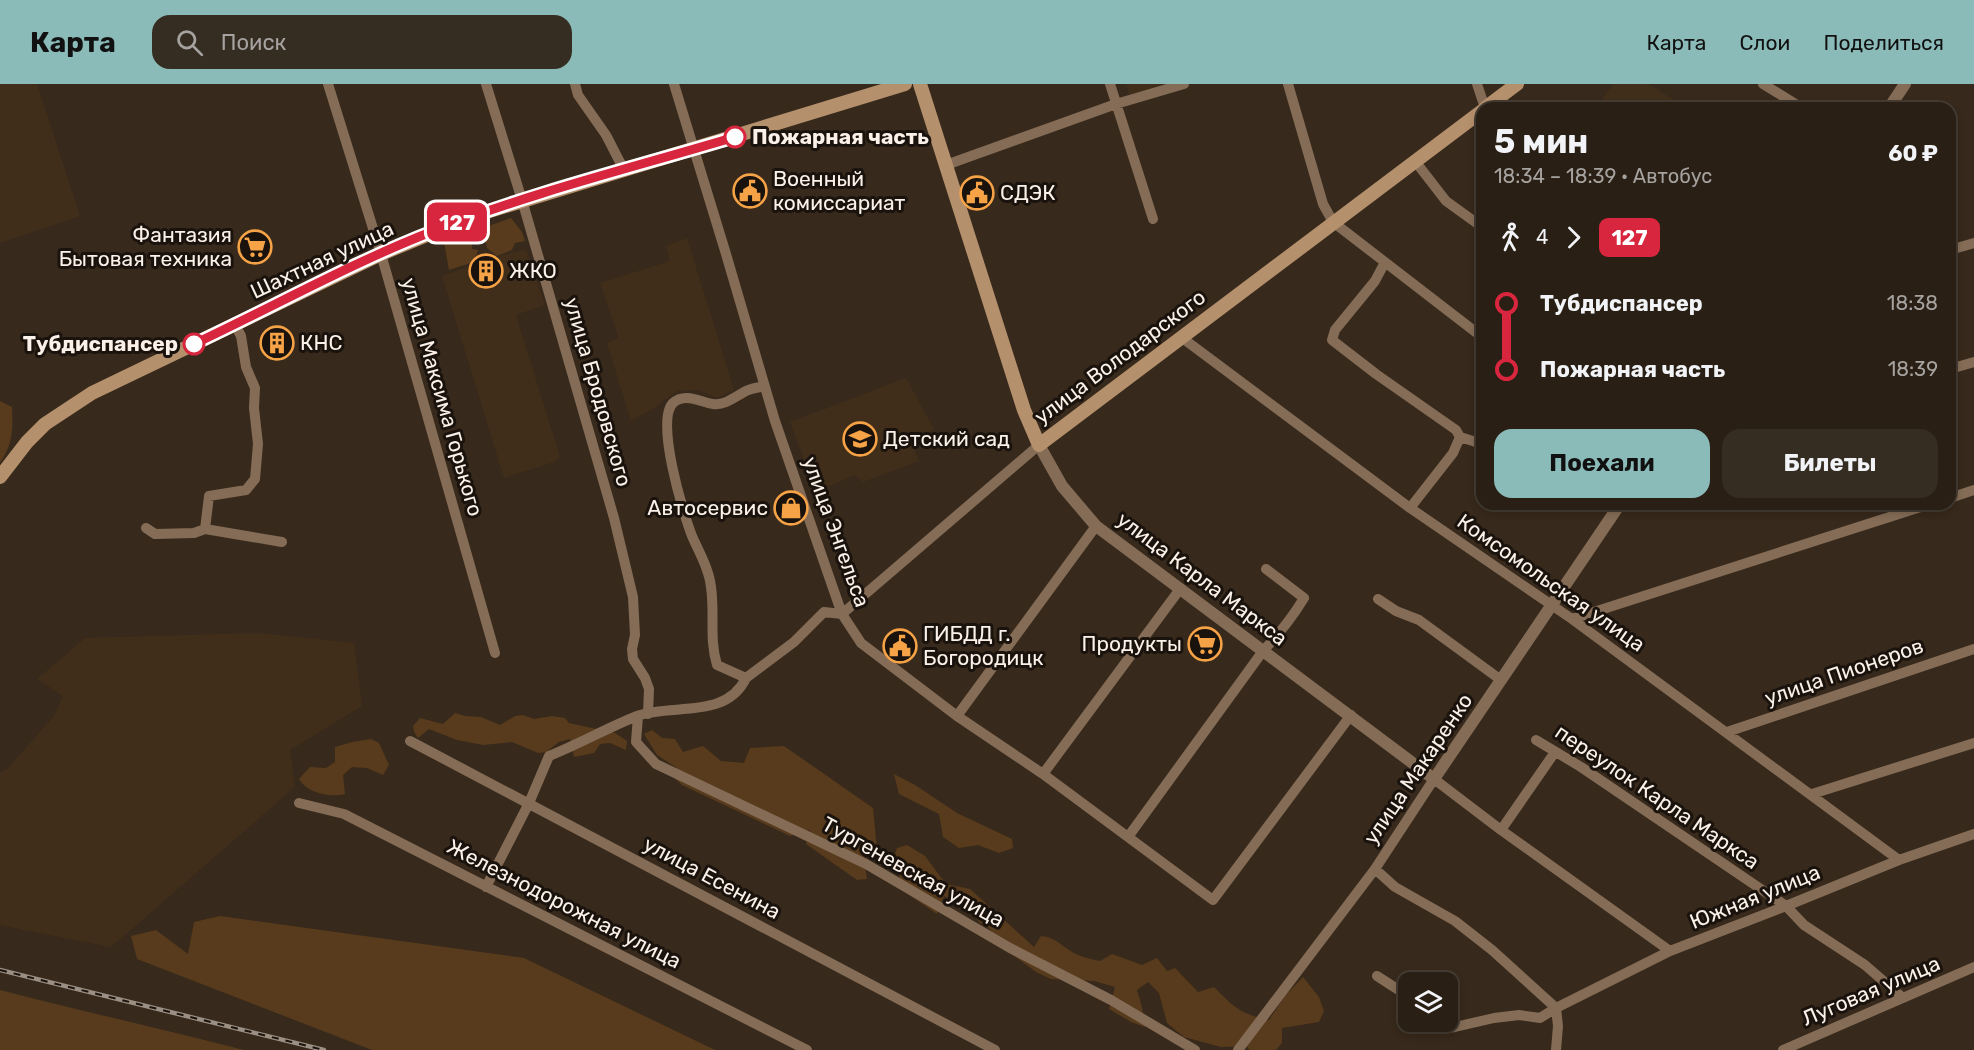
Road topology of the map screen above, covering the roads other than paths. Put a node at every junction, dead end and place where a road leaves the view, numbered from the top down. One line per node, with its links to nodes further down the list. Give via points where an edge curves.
1 (327, 84): 30 (street, улица Максима Горького)
2 (486, 84): 24 (street, улица Бродовского)
3 (575, 84): 23 (street)
4 (674, 84): 20 (street, улица Энгельса)
5 (905, 84): 20 (main road, Шахтная улица)
6 (920, 84): 22 (main road, улица Карла Маркса)
7 (1110, 84): 18 (street)
8 (1184, 84): 18 (street)
9 (1288, 84): 26 (street, via 1323,204)
10 (1477, 84): 14 (street)
11 (1517, 84): 15 (main road, улица Володарского)
12 (1763, 84): 16 (street)
13 (1905, 84): 17 (street)
14 (1482, 102)
15 (1493, 102)
16 (1792, 102)
17 (1893, 102)
18 (1116, 104): 22 (street); 25 (street)
19 (1476, 115): 21 (main road, улица Володарского)
20 (693, 150): 23 (main road, Шахтная улица); 37 (street, улица Энгельса)
21 (1415, 161): 26 (main road, улица Володарского); 27 (street, via 1446,201)
22 (946, 165): 40 (main road, улица Карла Маркса, via 1024,410)
23 (624, 170): 24 (main road, Шахтная улица)
24 (522, 200): 30 (main road, Шахтная улица); 62 (street, улица Бродовского, via 633,597 633,658 649,689)
25 (1154, 219)
26 (1334, 222): 31 (street); 34 (main road, улица Володарского)
27 (1476, 223)
28 (1974, 243): 29 (street)
29 (1956, 248)
30 (381, 254): 32 (main road, Шахтная улица); 59 (street, улица Максима Горького)
31 (1384, 264): 33 (street); 38 (street, via 1335,330 1332,340 1456,430)
32 (235, 325): 41 (main road, Шахтная улица, via 92,393 63,411 27,442); 49 (street, via 255,388 255,479 246,489 209,496)
33 (1476, 333)
34 (1181, 337): 40 (main road, улица Володарского); 44 (street, Комсомольская улица)
35 (1974, 362): 36 (street)
36 (1956, 367)
37 (764, 386): 55 (street, улица Энгельса); 60 (street, via 714,405 680,399 668,410 666,423 671,462 711,588 711,633 717,665)
38 (1460, 437): 39 (street); 44 (street, via 1453,453)
39 (1476, 442)
40 (1039, 445): 47 (street, улица Карла Маркса, via 1062,486); 55 (street, улица Володарского)
41 (0, 477)
42 (1974, 490): 43 (street)
43 (1956, 496)
44 (1410, 508): 54 (street, Комсомольская улица)
45 (1616, 510): 54 (street, улица Макаренко)
46 (1911, 510): 56 (street)
47 (1096, 526): 52 (street, улица Карла Маркса); 64 (street)
48 (146, 528): 49 (street, via 155,534)
49 (205, 529): 50 (street)
50 (282, 542)
51 (1266, 568): 58 (street, via 1304,598)
52 (1180, 589): 58 (street, улица Карла Маркса); 70 (street)
53 (1378, 599): 61 (street, via 1419,620)
54 (1551, 606): 56 (street, Комсомольская улица); 61 (street, улица Макаренко)
55 (842, 614): 60 (street, улица Володарского, via 824,612 794,642); 64 (street, улица Энгельса, via 861,643)
56 (1572, 619): 65 (street, Комсомольская улица)
57 (1974, 649): 65 (street, улица Пионеров)
58 (1263, 651): 63 (street, улица Карла Маркса); 77 (street)
59 (495, 653)
60 (746, 678): 62 (street, улица Володарского, via 732,696 704,708)
61 (1501, 680): 71 (street, улица Макаренко)
62 (643, 715): 74 (street, улица Володарского, via 549,756); 91 (street, Тургеневская улица, via 636,742 656,764 866,864)
63 (1351, 715): 71 (street, улица Карла Маркса); 77 (street, улица Энгельса, via 1213,900)
64 (957, 716): 70 (street, улица Энгельса)
65 (1727, 732): 72 (street, Комсомольская улица)
66 (1536, 740): 69 (street, переулок Карла Маркса)
67 (410, 741): 74 (street, улица Есенина)
68 (1974, 743): 72 (street)
69 (1555, 752): 75 (street); 81 (street, переулок Карла Маркса)
70 (1044, 774): 77 (street, улица Энгельса)
71 (1434, 779): 75 (street, улица Карла Маркса); 79 (street, улица Макаренко)
72 (1812, 794): 78 (street, Комсомольская улица)
73 (299, 802): 80 (street, Железнодорожная улица, via 344,814)
74 (529, 803): 80 (street, улица Володарского); 90 (street, улица Есенина)
75 (1501, 830): 82 (street, улица Карла Маркса)
76 (1974, 834): 78 (street, Южная улица)
77 (1128, 837)
78 (1899, 860): 81 (street, Южная улица)
79 (1374, 869): 87 (street, via 1395,887 1455,921); 92 (street, улица Макаренко)
80 (486, 887): 89 (street, Железнодорожная улица)
81 (1786, 906): 82 (street, Южная улица); 86 (street, переулок Карла Маркса, via 1804,925 1865,965)
82 (1670, 951): 87 (street, Южная улица)
83 (1974, 968): 86 (street, Луговая улица)
84 (1377, 976): 85 (street)
85 (1398, 990)
86 (1903, 998): 94 (street, Луговая улица)
87 (1556, 1008): 88 (street, Южная улица, via 1540,1018 1519,1015); 93 (street)
88 (1458, 1026)
89 (807, 1050)
90 (995, 1050)
91 (1195, 1050)
92 (1238, 1050)
93 (1556, 1050)
94 (1783, 1050)

